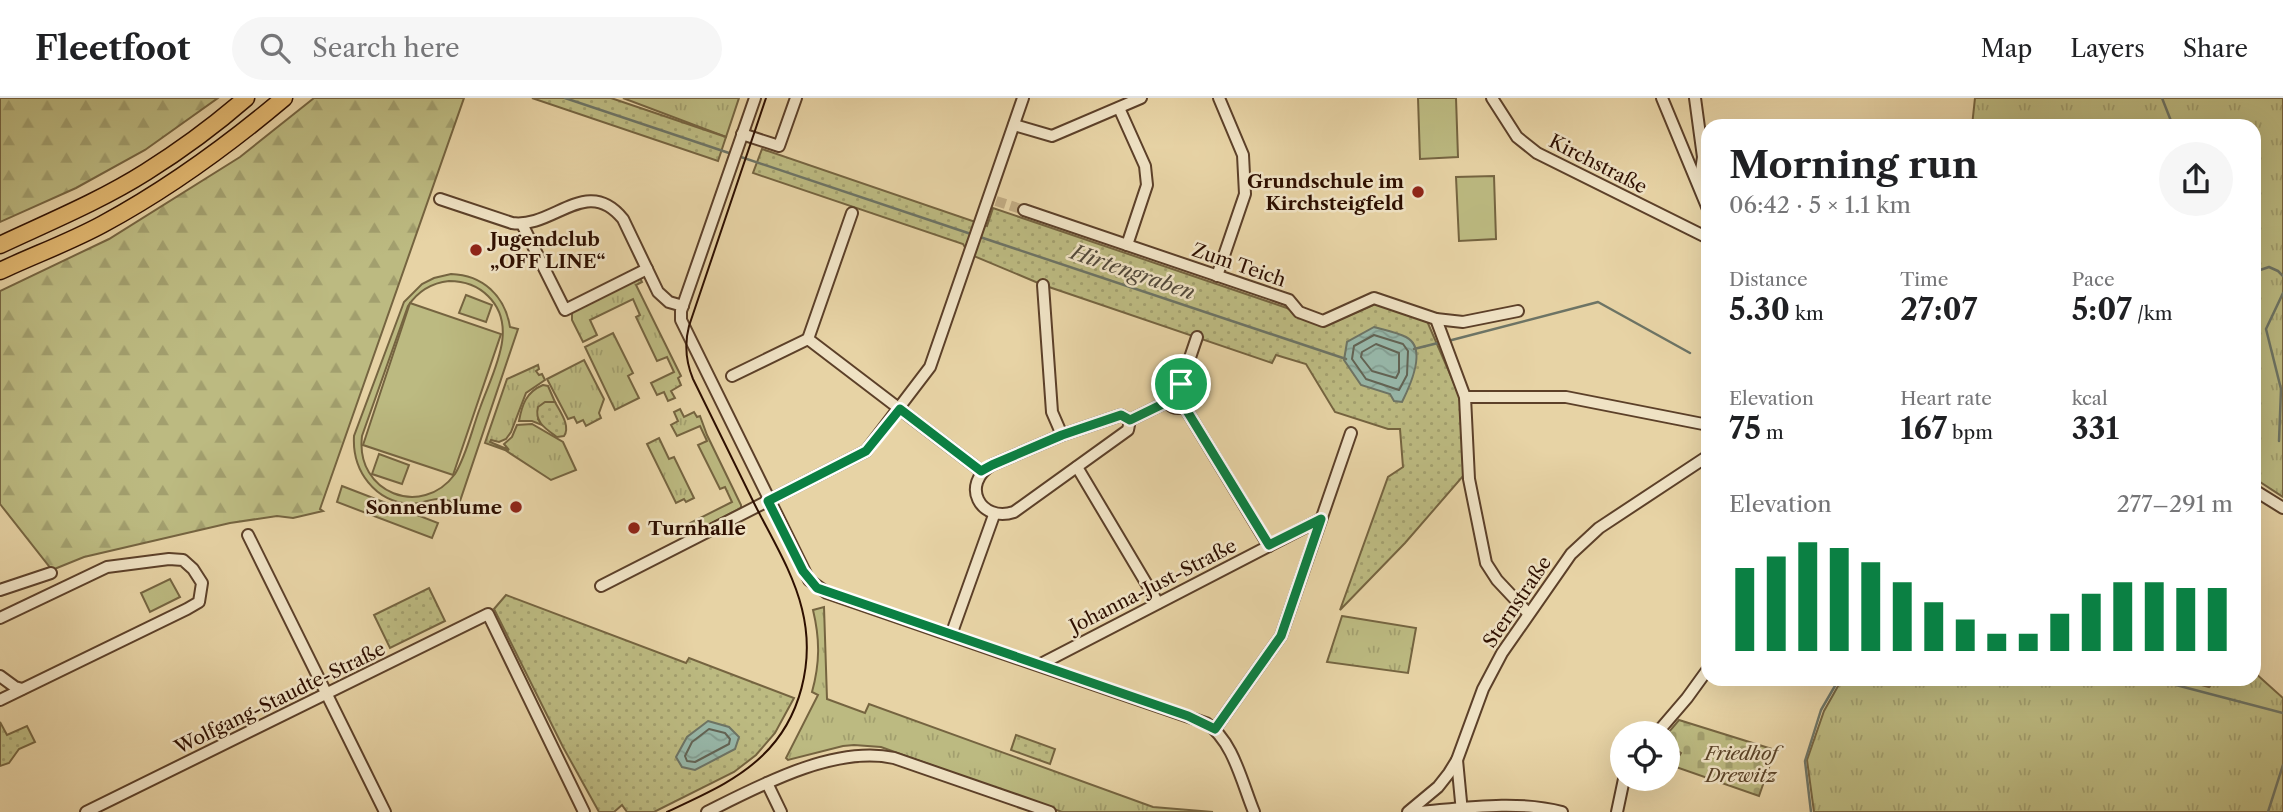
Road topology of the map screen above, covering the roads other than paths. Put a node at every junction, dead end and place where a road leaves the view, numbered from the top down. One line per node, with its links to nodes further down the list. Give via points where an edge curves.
1 (246, 98): 23 (highway, via 146,173)
2 (284, 98): 26 (highway, via 161,191 101,225)
3 (755, 98): 13 (street)
4 (796, 98): 13 (street, via 779,146)
5 (1023, 98): 12 (street)
6 (1141, 98): 11 (street)
7 (1219, 98): 27 (street, via 1243,155 1245,194)
8 (1492, 98): 22 (street, Kirchstraße, via 1517,137 1537,153)
9 (1662, 98): 16 (street)
10 (1695, 98): 14 (street)
11 (1119, 108): 12 (street, via 1052,136); 24 (street, via 1145,166 1147,185)
12 (1014, 125): 39 (street, via 992,200 979,223 930,367)
13 (741, 139): 29 (street)
14 (1701, 142)
15 (1701, 172): 16 (street)
16 (1699, 188): 17 (street)
17 (1701, 193)
18 (440, 199): 21 (street)
19 (1024, 211): 24 (street, Zum Teich)
20 (852, 214): 33 (street)
21 (522, 224): 25 (street, via 575,203 603,203 623,219); 25 (street, via 565,310)
22 (1701, 235)
23 (0, 245)
24 (1127, 245): 27 (street, Zum Teich)
25 (648, 269): 29 (street, via 661,296)
26 (0, 271)
27 (1217, 275): 31 (street, Zum Teich, via 1289,300 1299,312 1323,321 1374,298)
28 (1042, 285): 43 (street, via 1052,412)
29 (682, 306): 48 (street, via 682,325)
30 (1518, 311): 31 (street, Zum Teich)
31 (1437, 324): 36 (street)
32 (1197, 337): 35 (street)
33 (808, 339): 34 (street); 39 (street)
34 (732, 376)
35 (1181, 384): 37 (street, via 1168,388); 38 (street, via 1189,393)
36 (1465, 397): 41 (street, via 1566,397); 58 (street, via 1469,479 1486,563)
37 (1167, 402): 38 (street); 40 (street)
38 (1184, 406): 53 (street)
39 (900, 409): 46 (street); 48 (street, via 866,451)
40 (1130, 420): 43 (street, via 1121,415); 45 (street, via 1128,430)
41 (1701, 424)
42 (1351, 433): 51 (street)
43 (1062, 435): 46 (street)
44 (1701, 461): 58 (street, Sternstraße, via 1586,538)
45 (1077, 467): 50 (street, via 1014,512); 57 (street)
46 (981, 471): 50 (street, via 978,499)
47 (2261, 494): 49 (street)
48 (768, 501): 55 (street); 60 (street, via 803,571 817,588)
49 (2283, 508)
50 (994, 515): 60 (street)
51 (1321, 519): 53 (street, Johanna-Just-Straße); 68 (street, via 1281,636)
52 (248, 535): 65 (street)
53 (1269, 545): 57 (street, Johanna-Just-Straße)
54 (51, 573): 56 (street)
55 (601, 586)
56 (0, 590)
57 (1158, 603): 61 (street, Johanna-Just-Straße)
58 (1528, 613): 69 (street, Sternstraße, via 1490,674)
59 (0, 618): 64 (street, via 107,567 183,560 202,583 199,602)
60 (951, 635): 61 (street)
61 (1039, 665): 68 (street)
62 (0, 676): 64 (street)
63 (1701, 678): 67 (street)
64 (22, 689): 66 (street)
65 (327, 694): 73 (street, Wolfgang-Staudte-Straße); 74 (street); 75 (street, Wolfgang-Staudte-Straße, via 488,614)
66 (0, 700)
67 (1667, 721)
68 (1215, 729): 79 (street, via 1227,744)
69 (1457, 760): 72 (street); 80 (street, Sternstraße, via 1438,786)
70 (767, 783): 76 (street); 77 (street); 78 (street, via 811,766 883,755)
71 (1621, 791): 83 (street)
72 (1462, 810): 81 (street); 82 (street, via 1533,807)
73 (86, 812)
74 (385, 812)
75 (584, 812)
76 (706, 812)
77 (781, 812)
78 (1050, 812)
79 (1254, 812)
80 (1408, 812)
81 (1419, 812)
82 (1562, 812)
83 (1617, 812)

